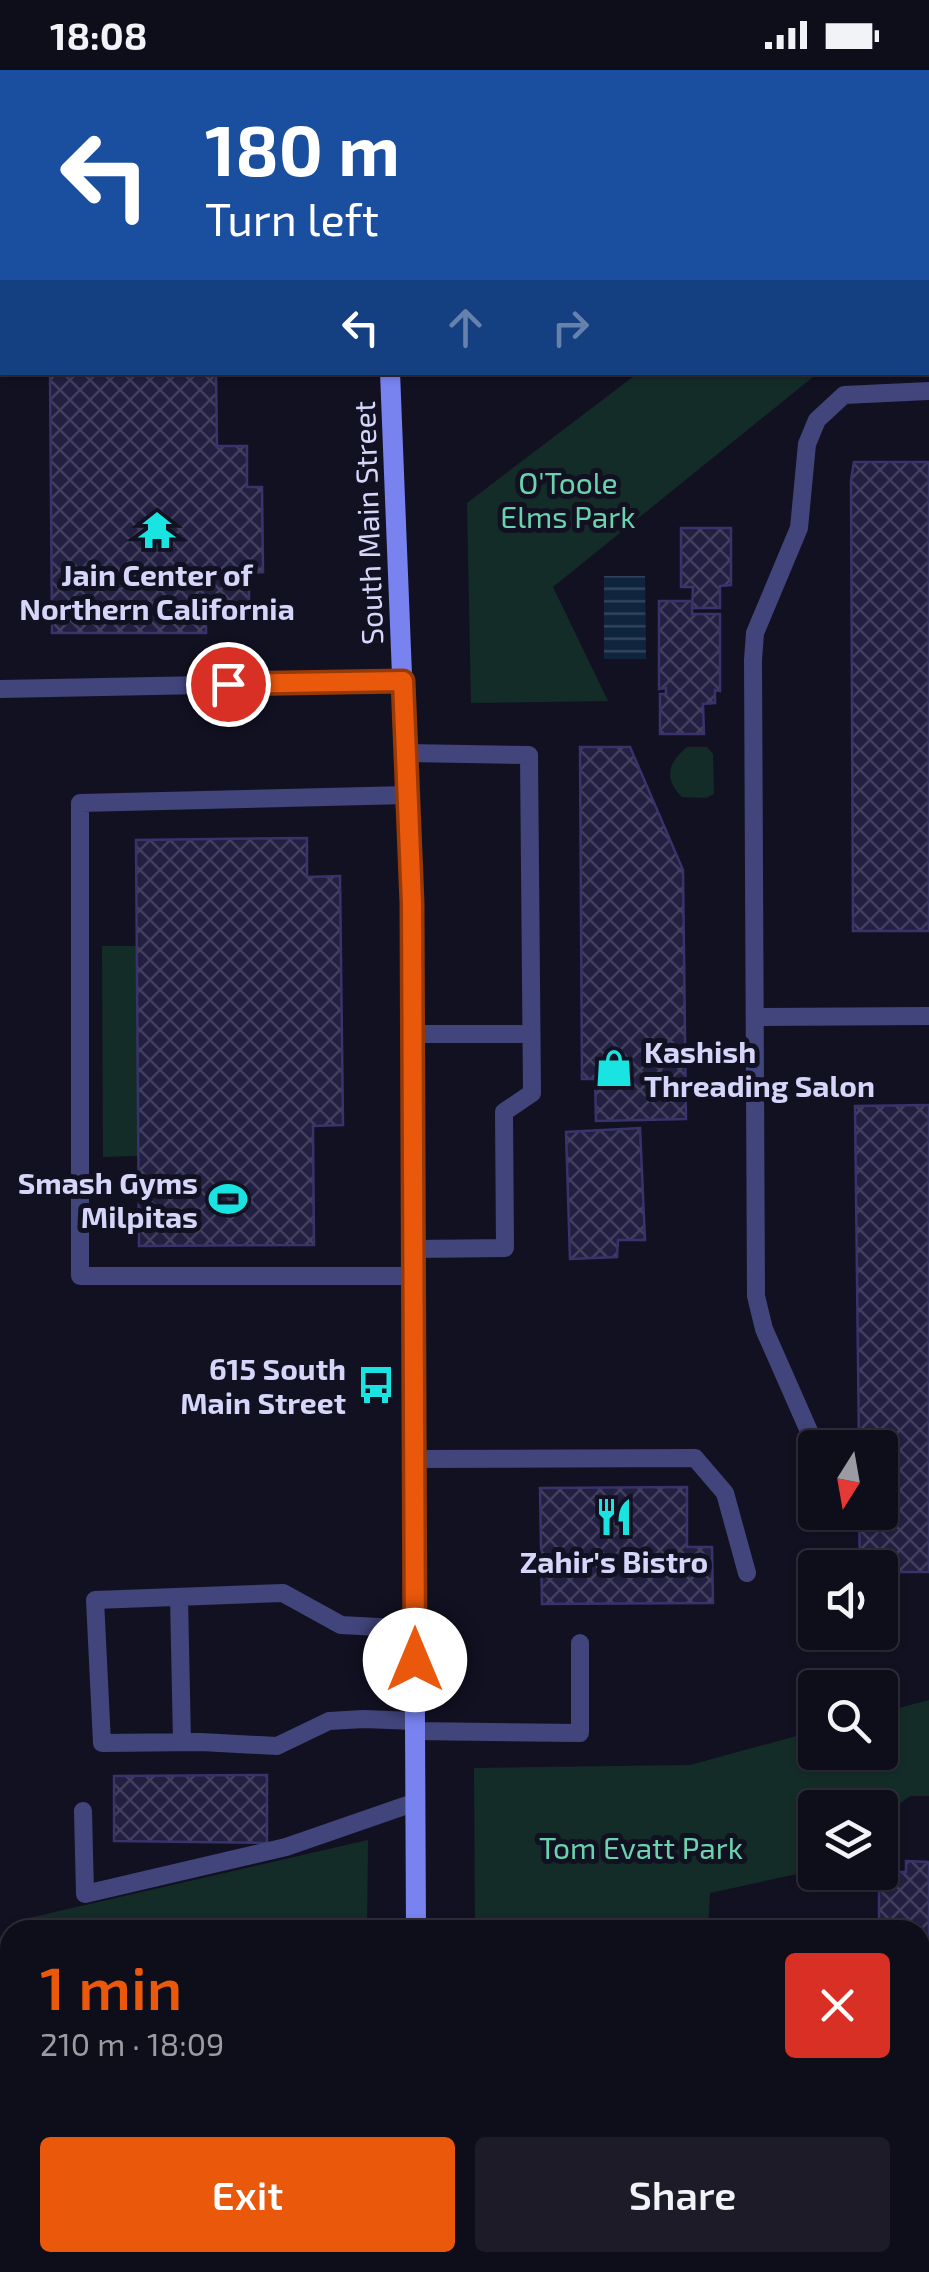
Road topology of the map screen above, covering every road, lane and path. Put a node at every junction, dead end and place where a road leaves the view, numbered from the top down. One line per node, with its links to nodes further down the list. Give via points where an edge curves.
1 (390, 375): 3 (main road, South Main Street)
2 (929, 391): 8 (lane, via 844,395 818,420 806,444 799,528 755,633)
3 (403, 681): 4 (lane); 5 (main road, South Main Street)
4 (0, 689)
5 (406, 752): 6 (main road, South Main Street); 10 (lane, via 529,755)
6 (408, 795): 9 (main road, South Main Street); 12 (lane, via 80,803 80,1276)
7 (929, 1016): 8 (lane)
8 (754, 1017): 13 (lane, via 756,1296)
9 (412, 1034): 10 (lane); 11 (main road, South Main Street)
10 (531, 1034): 11 (lane, via 532,1092 504,1112 505,1248)
11 (413, 1249): 12 (main road, South Main Street)
12 (413, 1276): 14 (main road, South Main Street)
13 (808, 1430)
14 (414, 1459): 15 (lane, via 695,1458 725,1493); 17 (main road, South Main Street)
15 (747, 1573)
16 (179, 1597): 17 (lane, via 283,1594 341,1625); 20 (lane); 20 (lane, via 94,1600 102,1743)
17 (415, 1628): 19 (main road, South Main Street)
18 (580, 1643): 19 (lane, via 580,1732)
19 (415, 1726): 20 (lane, via 329,1721 277,1746); 21 (main road, South Main Street)
20 (182, 1742)
21 (416, 1802): 22 (lane, via 286,1847 85,1894); 23 (main road, South Main Street)
22 (83, 1812)
23 (416, 1920)

